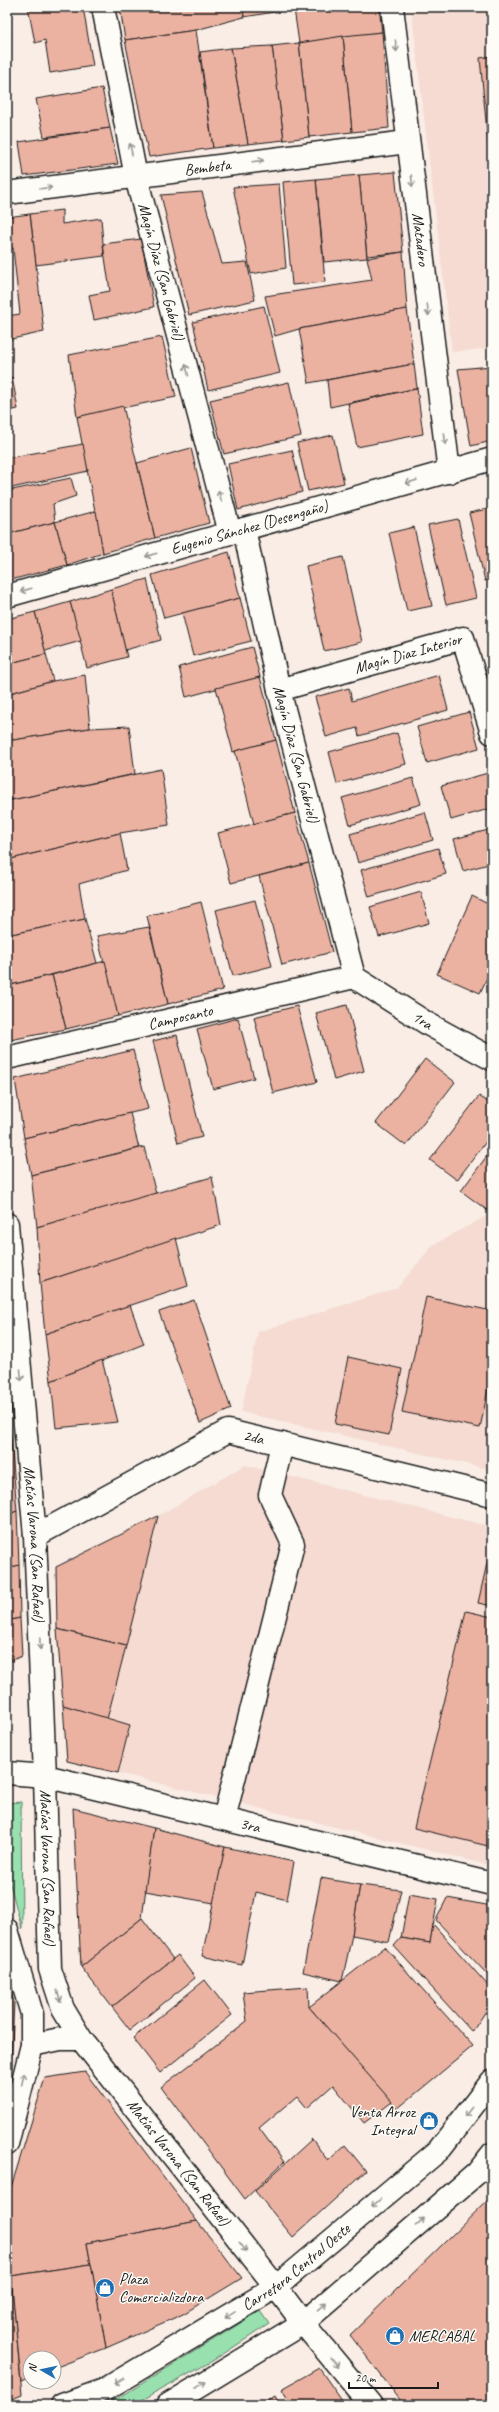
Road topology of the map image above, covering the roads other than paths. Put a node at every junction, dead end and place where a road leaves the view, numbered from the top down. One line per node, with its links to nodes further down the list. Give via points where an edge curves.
1 (103, 7): 4 (street, Magín Díaz (San Gabriel), one-way to 1)
2 (392, 7): 3 (street, Matadero, one-way to 3)
3 (407, 142): 4 (street, Bembeta, one-way to 3); 7 (street, Matadero, one-way to 7)
4 (136, 177): 5 (street, Bembeta, one-way to 4); 8 (street, Magín Díaz (San Gabriel), one-way to 4)
5 (7, 193)
6 (492, 459): 7 (street, Eugenio Sánchez (Desengaño))
7 (449, 472): 8 (street, Eugenio Sánchez (Desengaño), one-way to 8)
8 (237, 531): 9 (street, Eugenio Sánchez (Desengaño), one-way to 9); 10 (street, Magín Díaz (San Gabriel))
9 (7, 596)
10 (279, 690): 11 (street, Magín Diaz Interior, via 463,638); 12 (street, Magín Díaz (San Gabriel))
11 (492, 733)
12 (354, 977): 13 (street, Camposanto); 14 (street, 1ra, via 428,1024)
13 (7, 1058)
14 (492, 1060)
15 (7, 1224): 18 (street, Matías Varona (San Rafael), one-way to 18)
16 (282, 1444): 17 (street, 2da); 18 (street, 2da, via 228,1431); 21 (street, via 270,1495 292,1544)
17 (492, 1494)
18 (36, 1536): 20 (street, Matías Varona (San Rafael), one-way to 20)
19 (7, 1774): 20 (street, 3ra)
20 (45, 1776): 21 (street, 3ra); 24 (street, Matías Varona (San Rafael))
21 (224, 1819): 22 (street, 3ra)
22 (492, 1884)
23 (7, 1930): 25 (street)
24 (50, 1970): 25 (street, via 34,1976); 26 (street, Matías Varona (San Rafael), one-way to 26, via 62,2009)
25 (19, 1972): 27 (street, via 32,2014)
26 (81, 2039): 27 (street, via 60,2039); 31 (street, Matías Varona (San Rafael), one-way to 31)
27 (32, 2045): 29 (street, one-way to 27)
28 (492, 2081): 31 (street, Carretera Central Oeste, one-way to 31, via 438,2151)
29 (7, 2144)
30 (492, 2154): 32 (street, one-way to 30, via 477,2173)
31 (276, 2287): 32 (street, Matías Varona (San Rafael)); 33 (street, Carretera Central Oeste, one-way to 33, via 104,2390)
32 (302, 2324): 34 (street, one-way to 32); 35 (street, Matías Varona (San Rafael), one-way to 35)
33 (62, 2405)
34 (168, 2405)
35 (371, 2405)

